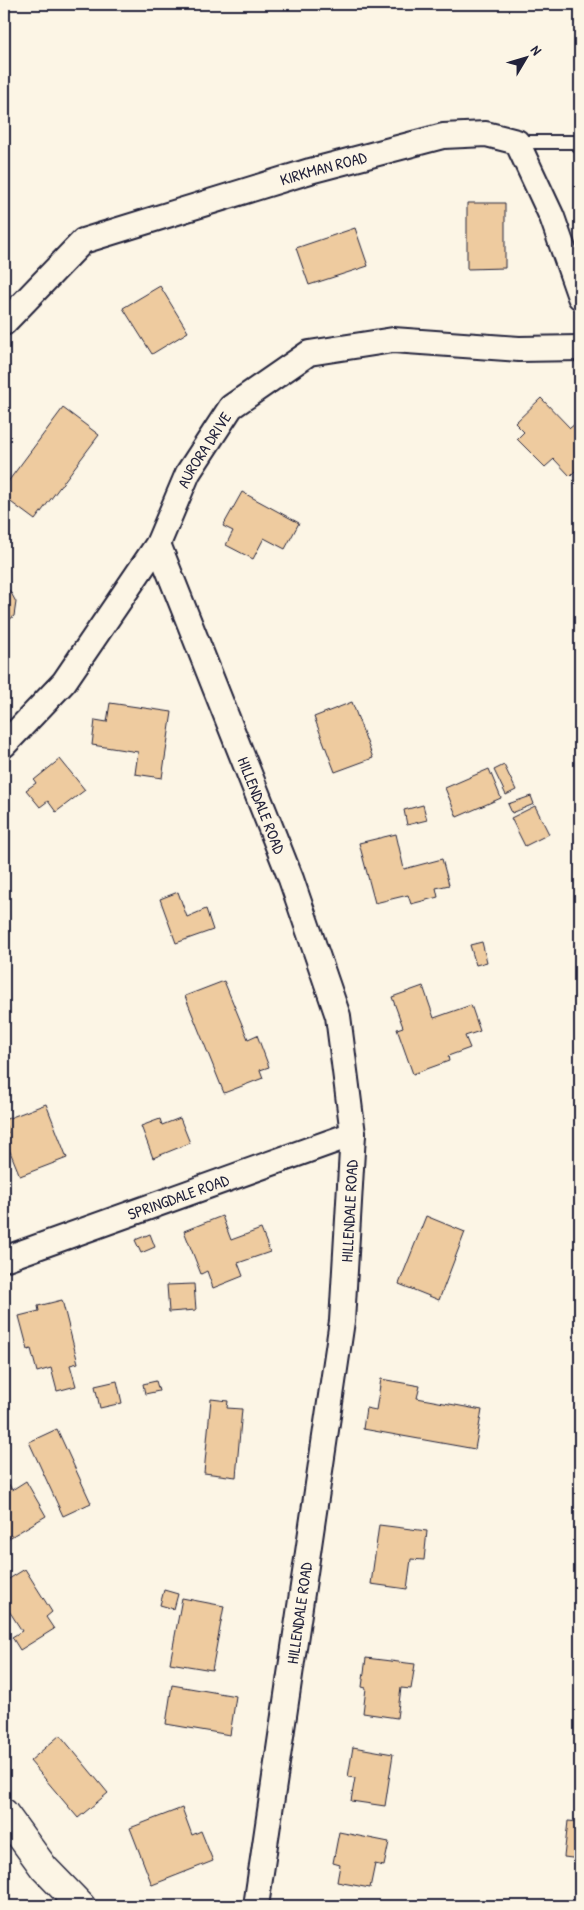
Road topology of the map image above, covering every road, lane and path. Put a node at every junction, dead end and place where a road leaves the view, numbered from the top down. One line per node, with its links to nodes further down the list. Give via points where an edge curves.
1 (517, 142): 2 (lane, via 575,142); 3 (street, via 552,216); 4 (street, KIRKMAN ROAD, via 486,134 443,136 310,171 83,241)
2 (580, 148)
3 (580, 297)
4 (4, 323)
5 (580, 348): 6 (street, AURORA DRIVE, via 519,348 393,340 309,353 231,407 188,473)
6 (158, 544): 7 (street, AURORA DRIVE, via 64,682); 8 (street, HILLENDALE ROAD, via 291,879 338,1016)
7 (4, 744)
8 (353, 1134): 9 (street, SPRINGDALE ROAD); 12 (street, HILLENDALE ROAD, via 342,1321)
9 (4, 1258)
10 (4, 1813): 11 (street, via 44,1868)
11 (81, 1906)
12 (256, 1906)

